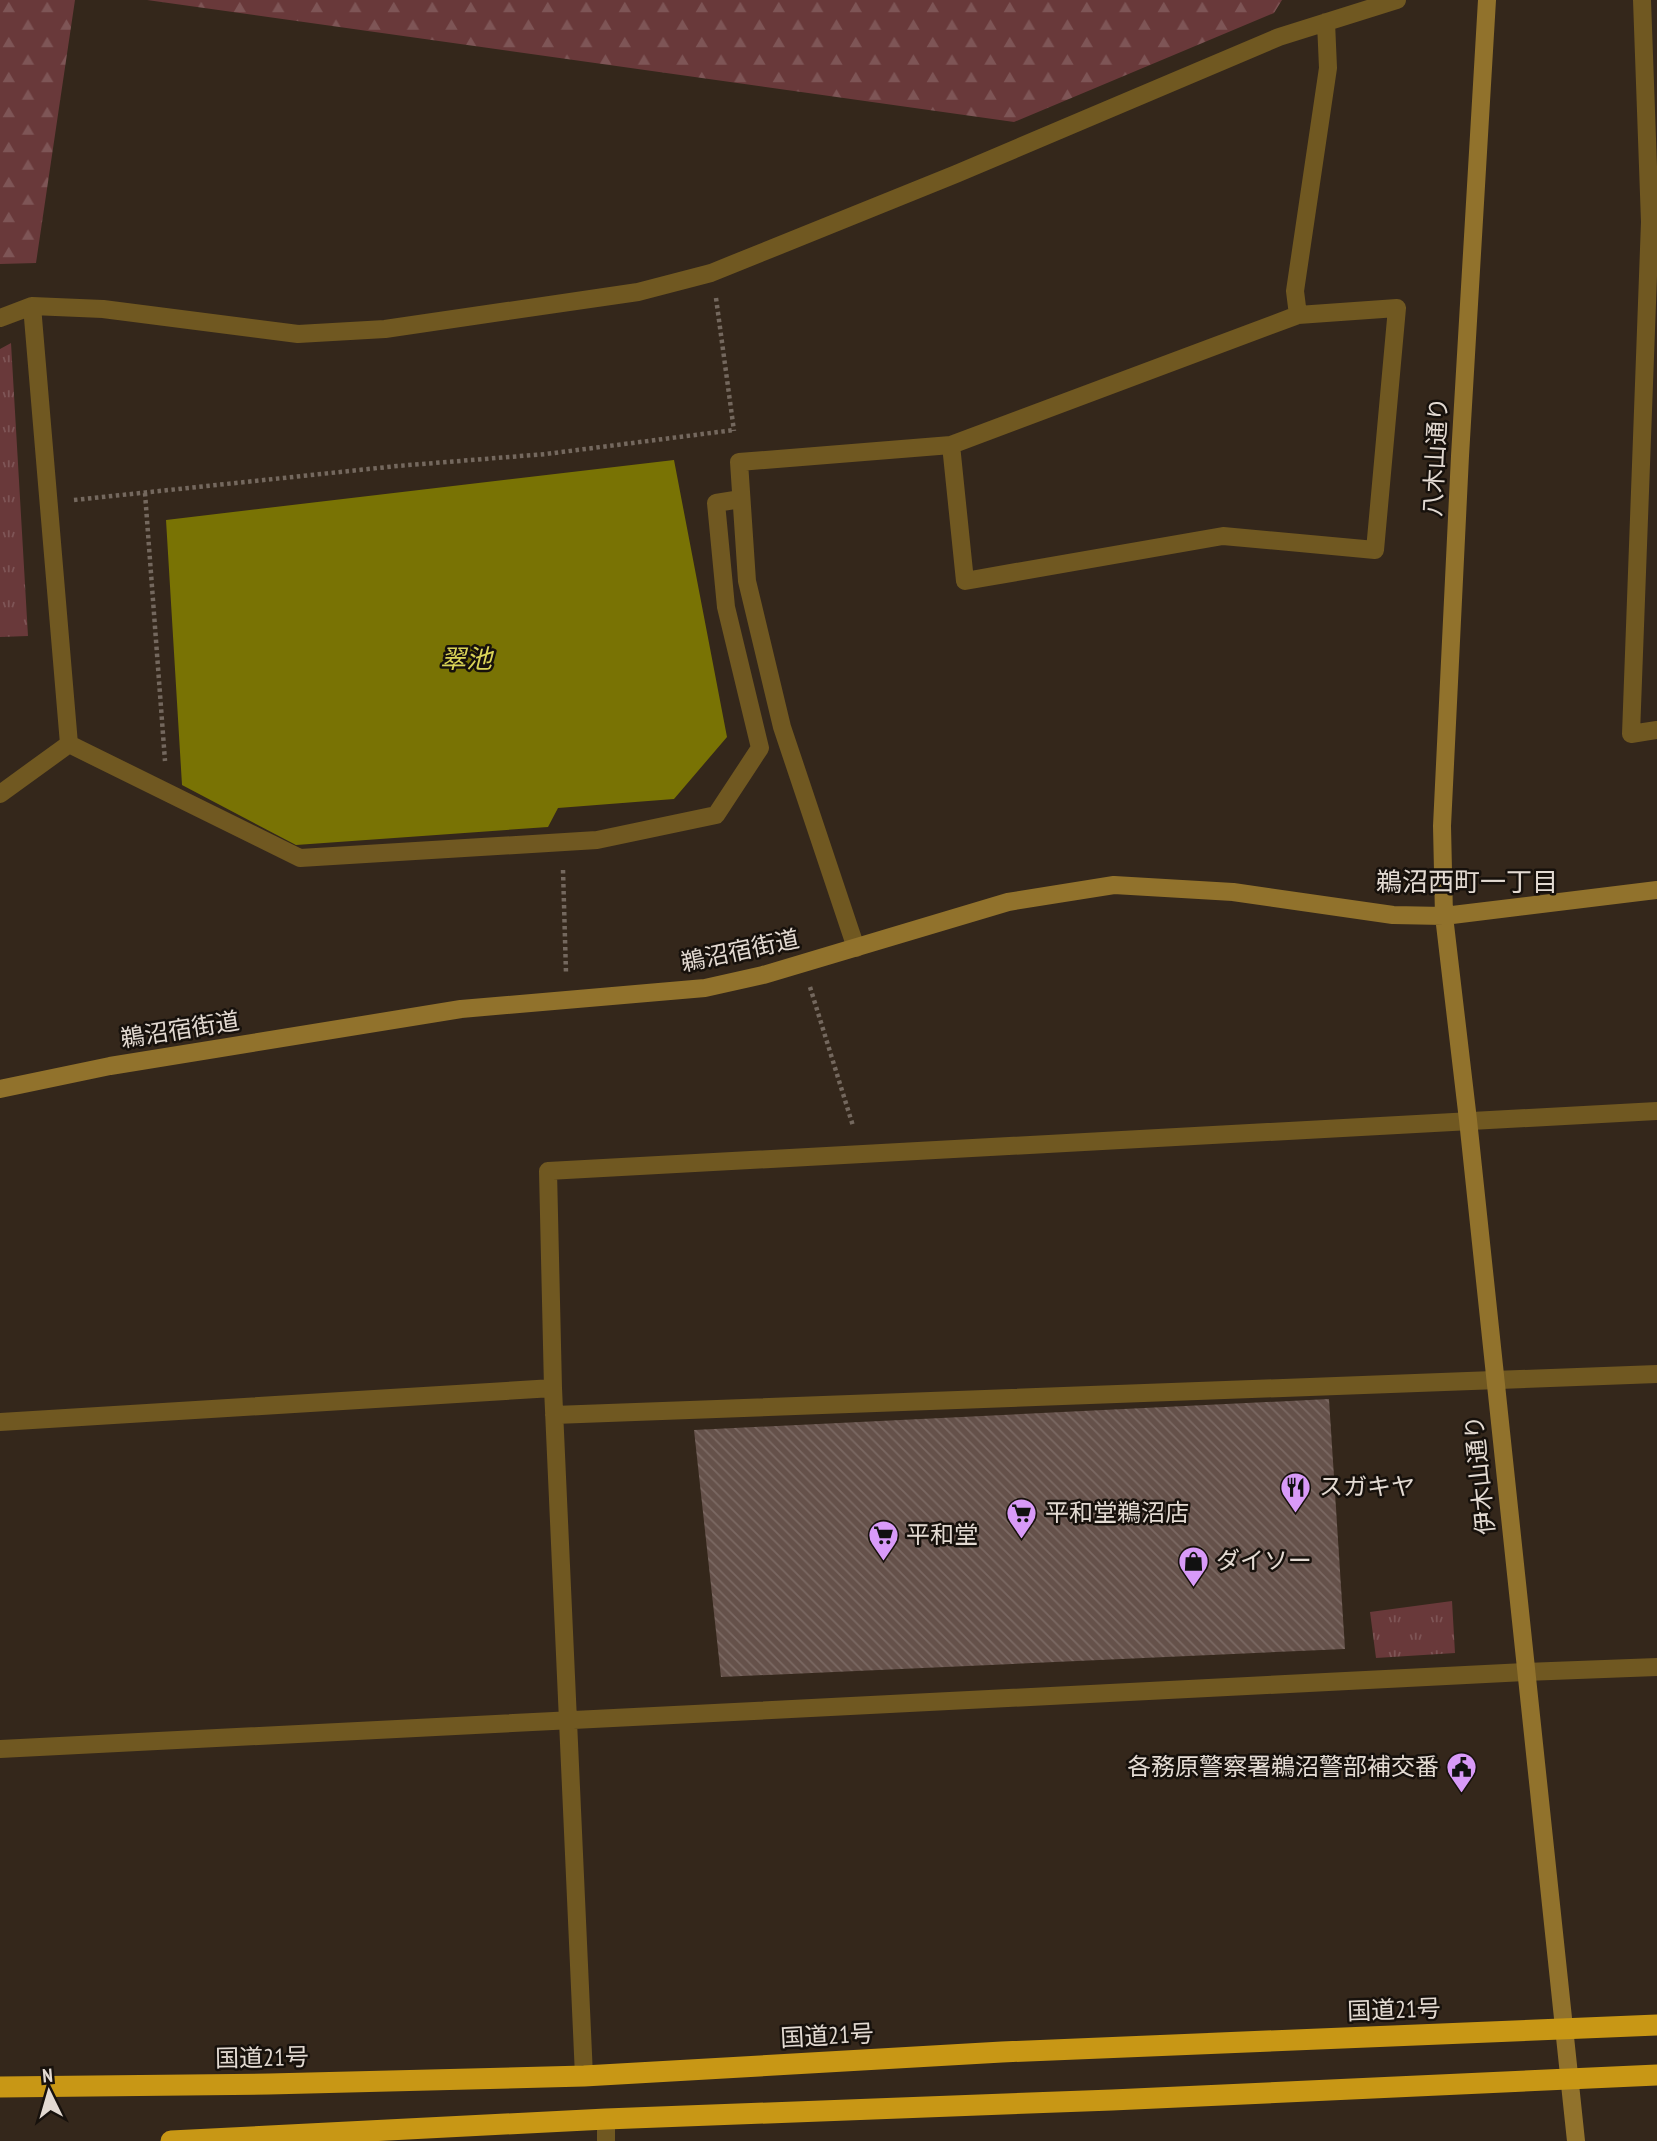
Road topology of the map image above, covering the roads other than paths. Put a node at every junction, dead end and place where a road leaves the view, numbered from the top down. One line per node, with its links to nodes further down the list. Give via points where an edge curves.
1 (1397, 0): 4 (street)
2 (1487, 0): 16 (street, 八木山通り, via 1442,825)
3 (1642, 0): 5 (street)
4 (1326, 22): 6 (street, via 1279,37 711,273 638,292 385,329 298,334 103,309); 7 (street, via 1328,68 1295,291)
5 (1653, 223): 10 (street)
6 (32, 306): 8 (street); 13 (street)
7 (1298, 315): 9 (street); 9 (street, via 1396,308 1376,550 1223,536 965,581)
8 (0, 318)
9 (951, 445): 11 (street, via 738,462)
10 (1649, 480): 12 (street, via 1631,734)
11 (741, 499): 13 (street, via 716,503 726,607 760,748 716,815 597,840 300,858); 17 (street, via 747,580 782,727)
12 (1657, 730)
13 (69, 744): 14 (street)
14 (0, 794)
15 (1657, 890): 16 (street, 鵜沼宿街道)
16 (1444, 916): 17 (street, 鵜沼宿街道, via 1393,915 1233,892 1114,885 1008,902); 20 (street, 伊木山通り)
17 (856, 948): 18 (street, 鵜沼宿街道, via 705,988 447,1011 110,1066)
18 (0, 1089)
19 (1657, 1111): 20 (street)
20 (1468, 1120): 22 (street, 伊木山通り); 23 (street, via 548,1171)
21 (1657, 1374): 22 (street)
22 (1495, 1381): 24 (street); 27 (street, 伊木山通り)
23 (552, 1388): 24 (street); 25 (street)
24 (554, 1415): 28 (street)
25 (0, 1422)
26 (1657, 1667): 27 (street)
27 (1525, 1672): 28 (street); 31 (street, 伊木山通り)
28 (570, 1721): 29 (street); 33 (street)
29 (0, 1749)
30 (1657, 2025): 31 (highway, 国道21号)
31 (1562, 2029): 33 (highway, 国道21号); 34 (street, 伊木山通り)
32 (1657, 2074): 34 (highway)
33 (584, 2076): 35 (highway, 国道21号)
34 (1570, 2080): 36 (highway); 39 (street, 伊木山通り)
35 (0, 2087)
36 (606, 2119): 37 (highway); 38 (street)
37 (171, 2141)
38 (606, 2141)
39 (1576, 2141)

